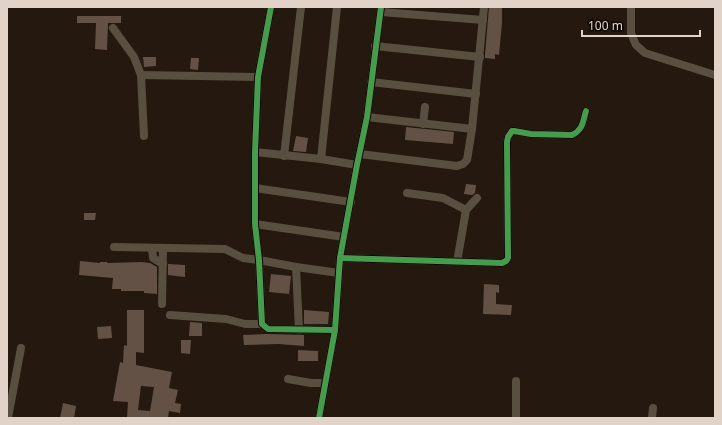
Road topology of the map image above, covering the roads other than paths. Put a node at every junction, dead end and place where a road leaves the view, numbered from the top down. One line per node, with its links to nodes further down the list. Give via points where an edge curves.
1 (271, 7): 13 (street)
2 (302, 7): 24 (street)
3 (337, 7): 25 (street)
4 (484, 7): 7 (street)
5 (631, 7): 12 (street, via 631,33 636,45 645,53)
6 (381, 10): 7 (street); 9 (street)
7 (483, 20): 10 (street)
8 (113, 28): 11 (street, via 134,57)
9 (376, 46): 10 (street); 14 (street)
10 (480, 57): 15 (street)
11 (140, 75): 13 (street); 21 (street)
12 (715, 75)
13 (258, 77): 22 (street)
14 (371, 82): 15 (street); 18 (street)
15 (476, 94): 20 (street)
16 (425, 106): 19 (street)
17 (586, 111): 39 (street, via 582,126 572,135 514,131 509,134 508,258 502,263)
18 (367, 117): 19 (street); 23 (street)
19 (423, 124): 20 (street)
20 (472, 129): 23 (street, via 467,160 457,166)
21 (144, 136)
22 (255, 152): 24 (street); 27 (street)
23 (360, 154): 26 (street)
24 (284, 156): 25 (street)
25 (321, 160): 26 (street)
26 (357, 166): 30 (street)
27 (255, 188): 30 (street); 32 (street)
28 (407, 193): 31 (street, via 443,198)
29 (477, 198): 31 (street)
30 (351, 202): 33 (street)
31 (466, 210): 39 (street)
32 (255, 224): 33 (street); 38 (street)
33 (344, 238): 37 (street)
34 (114, 247): 35 (street)
35 (152, 248): 36 (street); 40 (street, via 154,258)
36 (163, 248): 38 (street, via 225,249 239,258); 40 (street)
37 (340, 258): 39 (street); 42 (street)
38 (259, 260): 41 (street); 45 (street)
39 (457, 262)
40 (162, 264): 43 (street)
41 (296, 267): 42 (street); 46 (street)
42 (339, 273): 47 (street)
43 (162, 304)
44 (170, 315): 45 (street)
45 (262, 324): 46 (street, via 268,329)
46 (298, 330): 47 (street)
47 (335, 330): 51 (street)
48 (20, 348): 53 (street)
49 (288, 379): 51 (street)
50 (516, 381): 55 (street)
51 (325, 383): 54 (street)
52 (653, 408): 56 (street)
53 (8, 413)
54 (319, 418)
55 (516, 418)
56 (652, 418)

